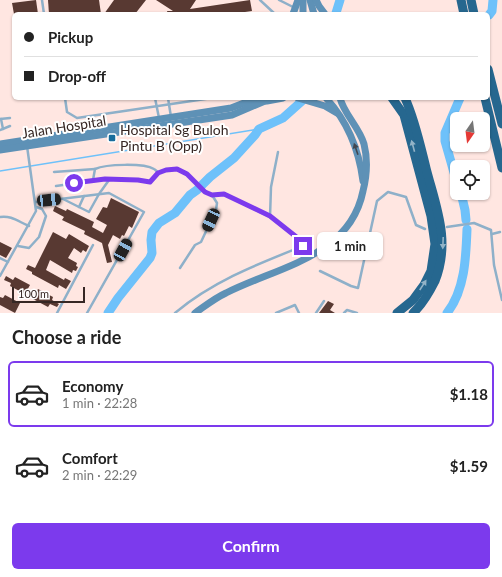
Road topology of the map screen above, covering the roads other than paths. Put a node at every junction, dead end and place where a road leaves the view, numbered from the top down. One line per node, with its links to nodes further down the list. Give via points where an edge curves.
1 (42, 0): 11 (lane)
2 (260, 0): 12 (lane)
3 (279, 0): 10 (lane)
4 (298, 0): 10 (main road)
5 (303, 0): 13 (main road)
6 (310, 0): 14 (main road)
7 (316, 0): 15 (main road)
8 (461, 0): 16 (highway)
9 (471, 0): 17 (highway)
10 (294, 11)
11 (44, 12)
12 (273, 12)
13 (303, 12)
14 (313, 12)
15 (324, 12)
16 (464, 12)
17 (474, 12)
18 (490, 77): 39 (highway)
19 (65, 100): 33 (lane, via 67,112 77,118)
20 (155, 100): 33 (lane)
21 (168, 100): 32 (lane)
22 (198, 100): 32 (lane)
23 (252, 100): 37 (main road, Jalan Hospital, via 232,108)
24 (270, 100): 31 (main road)
25 (305, 100): 34 (main road, via 325,106)
26 (328, 100): 34 (main road)
27 (341, 100): 53 (main road, via 363,142 367,164)
28 (393, 100): 86 (highway, one-way to 28, via 413,300 424,285 431,271 435,244 431,216 404,115)
29 (406, 100): 87 (highway, one-way to 87, via 412,114 443,234 439,271 430,291)
30 (485, 100): 46 (highway)
31 (264, 101): 37 (main road, Jalan Hospital, via 232,115)
32 (169, 104): 33 (lane); 37 (lane)
33 (156, 105): 38 (lane)
34 (340, 116): 53 (main road, one-way to 34, via 357,150)
35 (10, 118): 36 (lane)
36 (0, 119): 41 (lane)
37 (171, 121): 38 (main road, Jalan Hospital)
38 (159, 123): 42 (main road, Jalan Hospital)
39 (502, 124)
40 (10, 126): 41 (lane)
41 (1, 129)
42 (26, 143): 43 (main road, Jalan Hospital); 44 (main road, Jalan Hospital); 58 (lane)
43 (0, 144)
44 (0, 150)
45 (278, 152): 61 (lane, via 270,187)
46 (502, 168)
47 (95, 169): 48 (lane); 49 (lane, via 129,165 154,169); 50 (lane)
48 (54, 172)
49 (158, 173): 51 (lane, via 150,182); 55 (lane, via 177,169)
50 (94, 180): 51 (lane); 52 (lane)
51 (110, 180): 54 (lane)
52 (56, 186)
53 (364, 188): 81 (main road, via 361,203 348,226 328,246 300,261 225,293)
54 (99, 194): 56 (lane); 60 (lane, via 89,212); 79 (lane, via 109,193 144,212)
55 (212, 195): 61 (lane, via 224,194); 72 (lane, via 217,203 216,210 201,242 195,245)
56 (84, 196): 57 (lane); 60 (lane)
57 (62, 199): 58 (lane); 60 (lane)
58 (36, 202): 59 (lane)
59 (36, 207): 63 (lane); 69 (lane, via 42,209 46,216 39,237 29,248)
60 (79, 207)
61 (270, 216): 80 (lane, via 304,243 303,246 222,280 191,299)
62 (0, 217): 63 (lane, via 6,216)
63 (29, 226): 69 (lane)
64 (447, 227): 67 (lane, via 474,223 491,230)
65 (425, 229): 73 (lane, via 416,224 406,196 388,192 377,201 358,288)
66 (500, 232): 67 (lane)
67 (492, 234): 76 (lane, via 494,265)
68 (93, 245): 78 (lane)
69 (18, 246): 71 (lane)
70 (0, 258): 71 (lane)
71 (8, 262): 74 (lane)
72 (180, 268)
73 (320, 271)
74 (0, 276)
75 (324, 300): 83 (lane)
76 (502, 300)
77 (279, 312): 82 (lane, via 295,305)
78 (58, 313)
79 (87, 313)
80 (175, 313)
81 (195, 313)
82 (299, 313)
83 (316, 313)
84 (344, 313): 85 (lane, via 347,310)
85 (357, 313)
86 (396, 313)
87 (412, 313)

